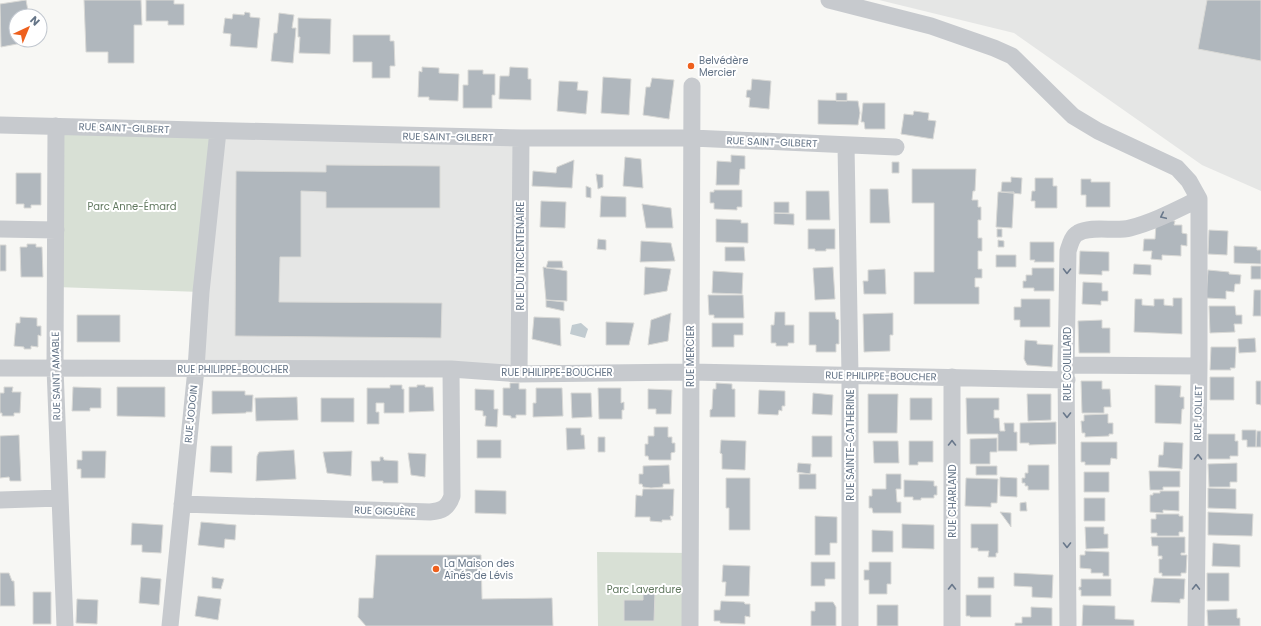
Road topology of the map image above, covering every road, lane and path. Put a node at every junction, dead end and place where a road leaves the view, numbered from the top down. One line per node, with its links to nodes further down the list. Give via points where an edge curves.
1 (829, 0): 10 (street, via 931,26 1012,56 1073,116 1177,168 1189,181)
2 (692, 86): 7 (street, RUE MERCIER)
3 (0, 125): 4 (street, RUE SAINT-GILBERT)
4 (56, 126): 5 (street, RUE SAINT-GILBERT); 12 (street, RUE SAINT AMABLE)
5 (218, 131): 6 (street, RUE SAINT-GILBERT); 17 (street, RUE JODOIN, via 201,292)
6 (521, 138): 7 (street, RUE SAINT-GILBERT); 20 (street, RUE DU TRICENTENAIRE)
7 (692, 138): 8 (street, RUE SAINT-GILBERT); 18 (street, RUE MERCIER)
8 (846, 145): 9 (street, RUE SAINT-GILBERT); 21 (street, RUE SAINTE-CATHERINE)
9 (896, 147)
10 (1199, 199): 13 (street, RUE JOLLIET); 19 (street, RUE COUILLARD, one-way to 19, via 1150,222 1128,228 1085,230 1076,233 1068,251)
11 (0, 229): 12 (street)
12 (56, 230): 15 (street, RUE SAINT AMABLE)
13 (1199, 366): 19 (street, RUE PHILIPPE-BOUCHER); 32 (street, RUE JOLLIET, one-way to 13)
14 (0, 368): 15 (street, RUE PHILIPPE-BOUCHER)
15 (55, 368): 17 (street, RUE PHILIPPE-BOUCHER); 23 (street, RUE SAINT AMABLE)
16 (451, 368): 17 (street, RUE PHILIPPE-BOUCHER); 20 (street, RUE PHILIPPE-BOUCHER); 25 (street, RUE GIGUÈRE, via 452,496 450,504 442,511)
17 (196, 369): 25 (street, RUE JODOIN)
18 (690, 372): 20 (street, RUE PHILIPPE-BOUCHER); 21 (street, RUE PHILIPPE-BOUCHER); 28 (street, RUE MERCIER)
19 (1066, 372): 22 (street, RUE PHILIPPE-BOUCHER); 31 (street, RUE COUILLARD, one-way to 31)
20 (519, 374)
21 (850, 375): 22 (street, RUE PHILIPPE-BOUCHER); 29 (street, RUE SAINTE-CATHERINE)
22 (952, 377): 30 (street, RUE CHARLAND, one-way to 22)
23 (60, 498): 24 (street); 26 (street, RUE SAINT AMABLE)
24 (0, 500)
25 (182, 504): 27 (street, RUE JODOIN)
26 (65, 626)
27 (170, 626)
28 (690, 626)
29 (850, 626)
30 (952, 626)
31 (1068, 626)
32 (1196, 626)

